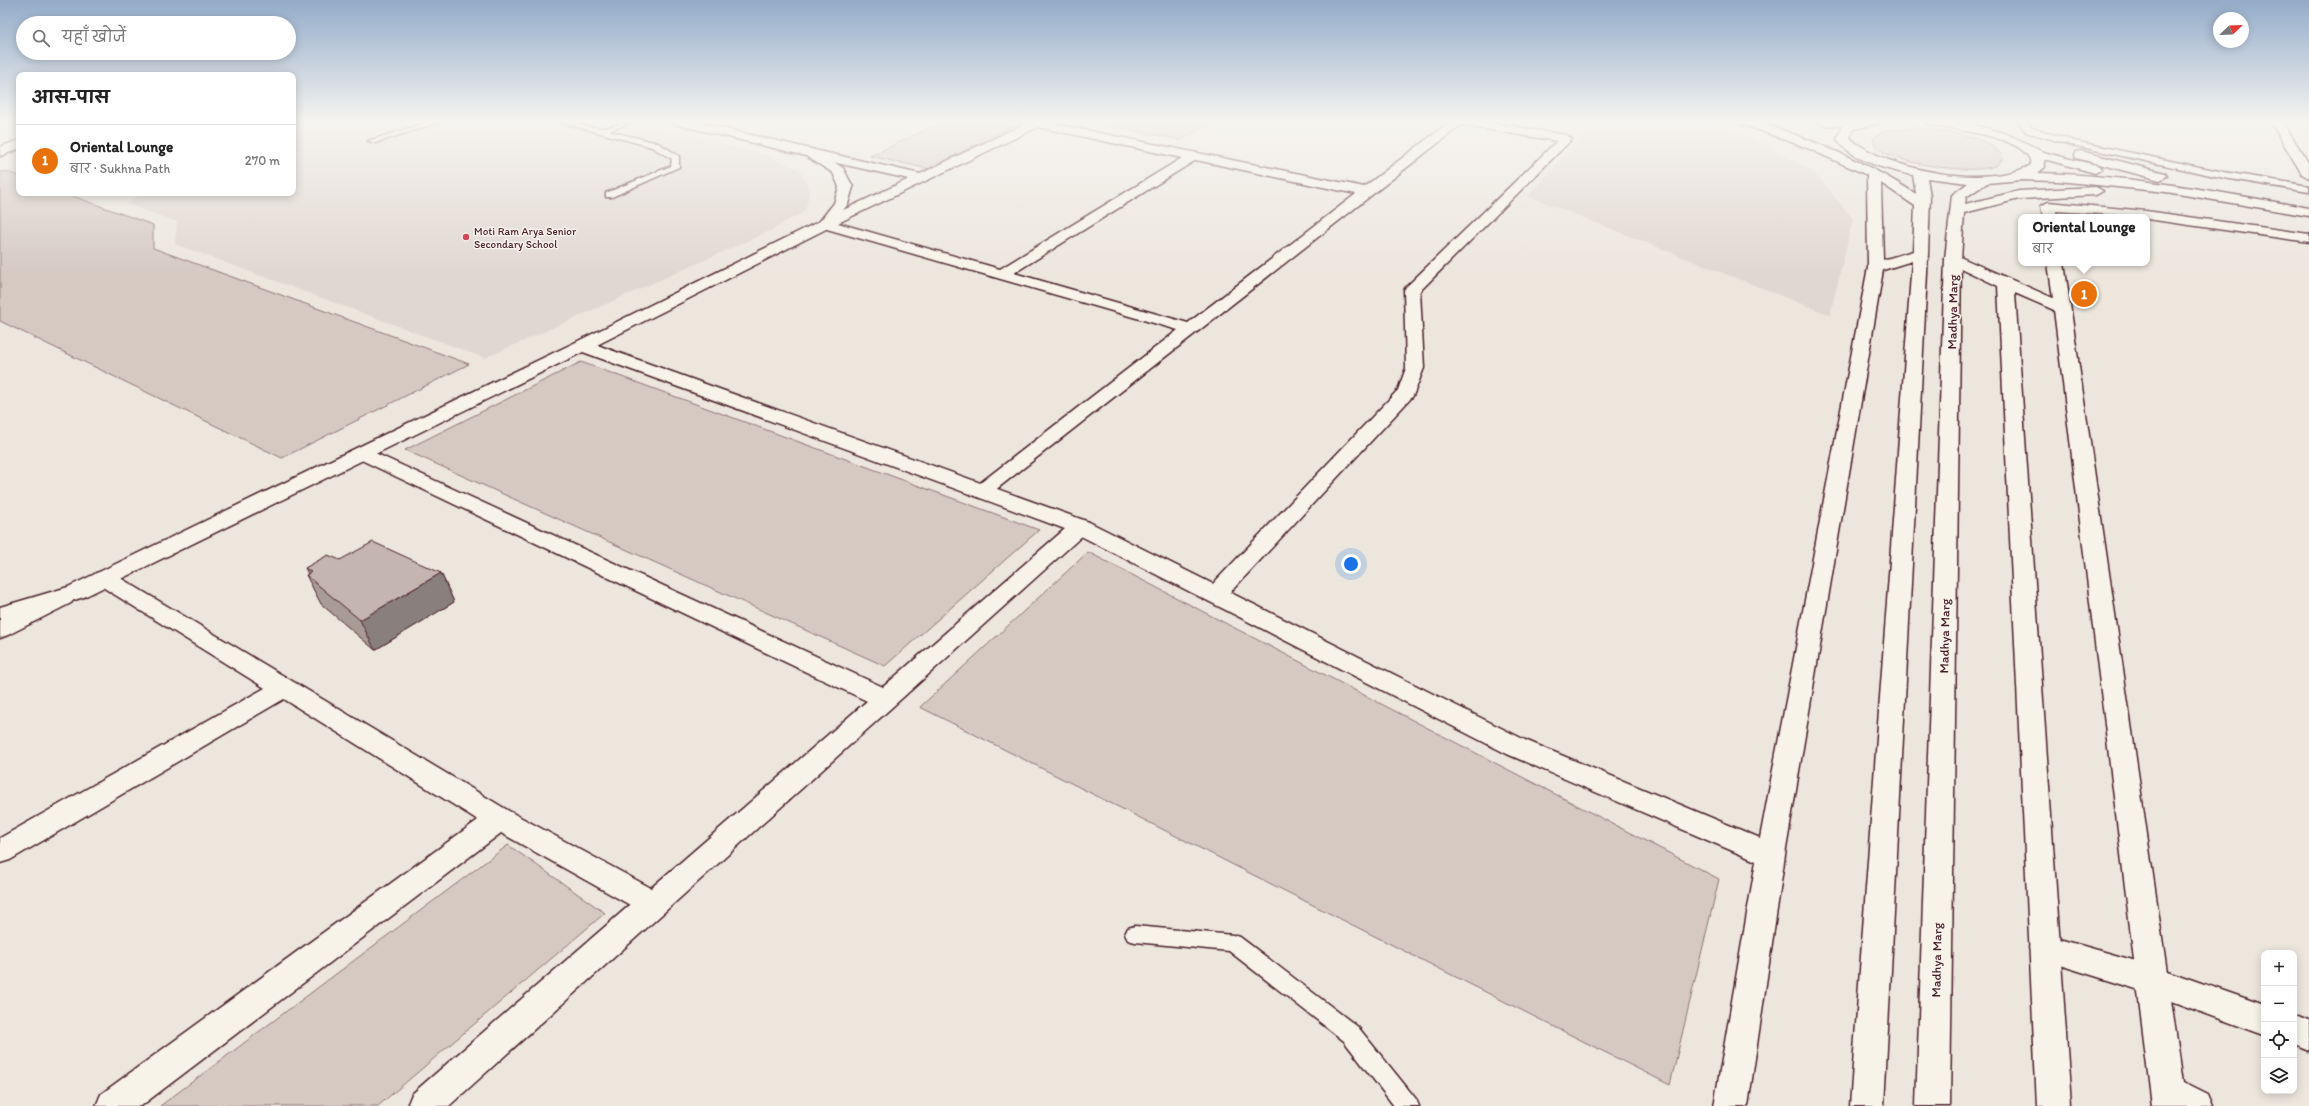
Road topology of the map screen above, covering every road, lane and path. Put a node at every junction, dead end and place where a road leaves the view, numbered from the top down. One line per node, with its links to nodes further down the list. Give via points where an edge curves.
1 (1919, 172): 23 (street)
2 (662, 173): 22 (lane)
3 (839, 173): 30 (street, via 846,187 841,204)
4 (898, 173): 17 (street)
5 (932, 173): 17 (street)
6 (1167, 173): 36 (street)
7 (1274, 173): 21 (street)
8 (1392, 173): 21 (street)
9 (1532, 173): 46 (street, via 1412,290 1415,368 1407,392)
10 (1874, 173): 23 (street); 35 (street)
11 (1924, 173): 18 (street)
12 (2028, 173): 16 (street)
13 (2114, 173): 20 (street)
14 (2139, 173): 20 (street)
15 (2213, 173): 19 (lane)
16 (2022, 176): 18 (street); 20 (street, via 2084,178)
17 (922, 178): 30 (street)
18 (1983, 180): 25 (street, Madhya Marg, via 1959,195)
19 (2309, 189)
20 (2200, 191): 24 (street); 25 (street, via 2083,191 2019,195); 26 (street)
21 (1367, 192): 39 (street)
22 (608, 196)
23 (1922, 204): 32 (street)
24 (2309, 205)
25 (1958, 210): 33 (street, Madhya Marg)
26 (2309, 212)
27 (2049, 214): 28 (street, via 2048,206)
28 (2139, 214)
29 (2150, 215): 31 (street)
30 (825, 224): 36 (street); 40 (street)
31 (2309, 238)
32 (1920, 254): 35 (street); 66 (street)
33 (1953, 259): 37 (street); 67 (street, Madhya Marg)
34 (2056, 266): 38 (street)
35 (1876, 267): 53 (street)
36 (1001, 275): 39 (street)
37 (2006, 284): 38 (street); 56 (street)
38 (2061, 308): 57 (street)
39 (1191, 328): 42 (street)
40 (582, 346): 41 (street); 42 (street)
41 (362, 453): 44 (street); 50 (street)
42 (982, 491): 43 (street)
43 (1081, 527): 46 (street); 50 (street)
44 (104, 578): 45 (street); 49 (street)
45 (76, 592): 47 (street); 48 (street)
46 (1215, 595): 53 (street, via 1516,748)
47 (0, 615)
48 (0, 630)
49 (284, 688): 51 (street); 52 (street)
50 (886, 699): 54 (street)
51 (499, 819): 54 (street); 62 (street)
52 (0, 852)
53 (1771, 855): 65 (street)
54 (654, 904): 63 (street)
55 (1135, 934): 64 (lane, via 1232,943 1351,1034)
56 (2045, 948): 57 (street); 68 (street)
57 (2150, 979): 58 (street); 61 (street)
58 (2261, 1019)
59 (2297, 1031): 60 (street)
60 (2309, 1036)
61 (2177, 1102)
62 (113, 1106)
63 (424, 1106)
64 (1408, 1106)
65 (1732, 1106)
66 (1867, 1106)
67 (1932, 1106)
68 (2054, 1106)

